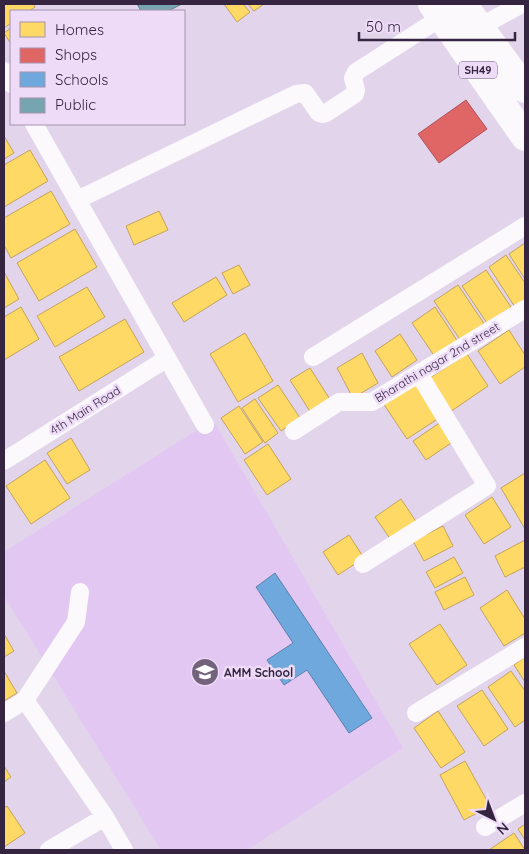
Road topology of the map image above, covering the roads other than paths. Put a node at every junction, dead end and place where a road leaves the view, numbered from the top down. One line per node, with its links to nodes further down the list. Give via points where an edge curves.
1 (522, 4): 3 (street)
2 (446, 8): 3 (main road, SH49); 9 (street, via 356,72 353,78 355,94 326,113 319,113 308,94 296,94)
3 (468, 33): 6 (main road, SH49); 8 (main road, SH49)
4 (4, 71): 5 (street)
5 (10, 82)
6 (525, 88)
7 (35, 125): 9 (street)
8 (525, 137)
9 (77, 200): 13 (street)
10 (525, 226): 12 (street)
11 (525, 309): 14 (street, Bharathi nagar 2nd street)
12 (313, 357)
13 (166, 359): 15 (street); 17 (street, 4th Main Road)
14 (419, 374): 16 (street, Bharathi nagar 2nd street, via 372,402 339,402); 18 (street, via 487,486)
15 (204, 426)
16 (294, 431)
17 (6, 455)
18 (363, 564)
19 (80, 592): 21 (street, via 76,622)
20 (525, 647): 23 (street)
21 (25, 700): 22 (street); 25 (street)
22 (4, 713)
23 (416, 713)
24 (525, 803): 26 (street)
25 (105, 817): 27 (street); 28 (street)
26 (485, 827)
27 (49, 850)
28 (124, 850)

